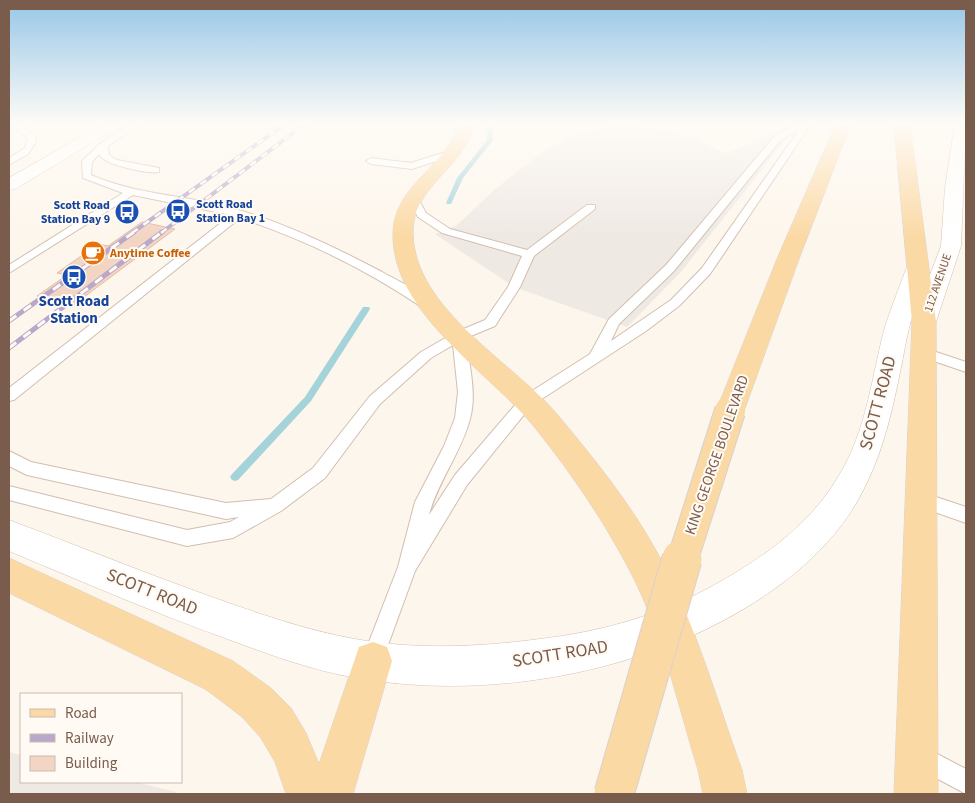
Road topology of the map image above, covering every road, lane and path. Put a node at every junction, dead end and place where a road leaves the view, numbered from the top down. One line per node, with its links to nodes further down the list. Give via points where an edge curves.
1 (50, 161): 13 (main road)
2 (87, 161): 14 (lane, via 86,176)
3 (113, 161): 12 (lane)
4 (375, 161): 5 (lane, via 412,166)
5 (426, 161)
6 (444, 161): 15 (main road)
7 (758, 161): 24 (lane, via 670,268 614,322)
8 (781, 161): 24 (lane, via 706,271 675,303)
9 (828, 161): 42 (main road, KING GEORGE BOULEVARD, bridge, via 730,411 687,543)
10 (906, 161): 19 (main road)
11 (958, 161): 23 (main road, 112 AVENUE, via 951,246)
12 (156, 170)
13 (9, 185)
14 (130, 193): 17 (lane, via 210,206); 20 (lane)
15 (412, 198): 18 (lane, via 422,215 446,232); 21 (main road, via 404,215 401,242 416,284)
16 (591, 207): 18 (lane)
17 (238, 214): 21 (lane, via 273,225 382,275); 26 (lane)
18 (529, 254): 22 (lane, via 514,287 490,323)
19 (917, 269): 23 (main road); 36 (main road, SCOTT ROAD, via 896,332 878,414 862,462 840,502 785,561 741,590)
20 (9, 270)
21 (430, 307): 22 (main road)
22 (459, 336): 27 (main road); 31 (lane, via 429,352 376,400 319,473); 34 (lane, via 465,392 463,418 424,502)
23 (924, 338): 25 (lane); 30 (main road)
24 (596, 356): 27 (lane)
25 (966, 367)
26 (11, 397)
27 (526, 402): 34 (lane, via 461,480); 36 (main road, via 556,433 619,519 646,566)
28 (9, 458): 31 (lane, via 27,468 226,511)
29 (9, 493): 31 (lane, via 187,538 233,530)
30 (921, 500): 32 (lane); 38 (main road)
31 (275, 506)
32 (966, 515)
33 (9, 535): 37 (main road, SCOTT ROAD, via 187,607 314,650)
34 (407, 567): 37 (lane)
35 (9, 575): 40 (main road, via 219,675 250,697 276,722 293,754)
36 (673, 627): 37 (main road, SCOTT ROAD, via 592,651 511,663 444,666); 43 (main road)
37 (373, 661): 41 (main road)
38 (916, 756): 39 (lane); 44 (main road)
39 (966, 782)
40 (308, 794)
41 (330, 794)
42 (614, 794)
43 (725, 794)
44 (916, 794)

